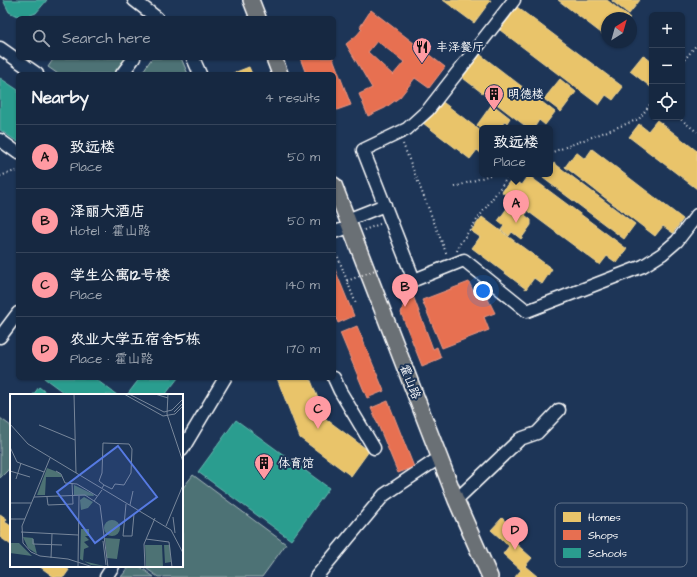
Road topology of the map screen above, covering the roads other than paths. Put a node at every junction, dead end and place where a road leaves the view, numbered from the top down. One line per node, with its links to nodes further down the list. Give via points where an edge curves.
1 (134, 0): 5 (street)
2 (251, 0): 6 (main road)
3 (262, 0): 7 (main road)
4 (514, 0): 23 (street, via 428,110 414,124 399,134 363,150)
5 (154, 16)
6 (257, 16)
7 (268, 16)
8 (0, 48): 9 (street)
9 (16, 59)
10 (17, 60): 15 (street)
11 (132, 60): 16 (street)
12 (194, 60): 17 (street)
13 (275, 60): 18 (main road)
14 (285, 60): 19 (main road)
15 (34, 72)
16 (124, 72)
17 (199, 72)
18 (279, 72)
19 (289, 72)
20 (0, 140): 21 (street)
21 (16, 152)
22 (336, 194): 26 (main road, 霍山路)
23 (385, 205): 25 (street, via 414,280 464,260 527,311 643,266 677,241); 26 (street)
24 (336, 215): 26 (main road, 霍山路)
25 (697, 215)
26 (344, 229): 34 (main road, 霍山路); 35 (main road, 霍山路)
27 (16, 316): 28 (street)
28 (0, 337)
29 (223, 380): 32 (street)
30 (335, 380): 33 (street)
31 (559, 410): 35 (street, via 537,433 520,439)
32 (183, 448)
33 (374, 448)
34 (433, 462): 38 (street, via 384,494); 39 (main road, 霍山路)
35 (456, 500): 40 (main road, 霍山路)
36 (112, 567): 37 (street)
37 (106, 577)
38 (316, 577)
39 (480, 577)
40 (490, 577)

